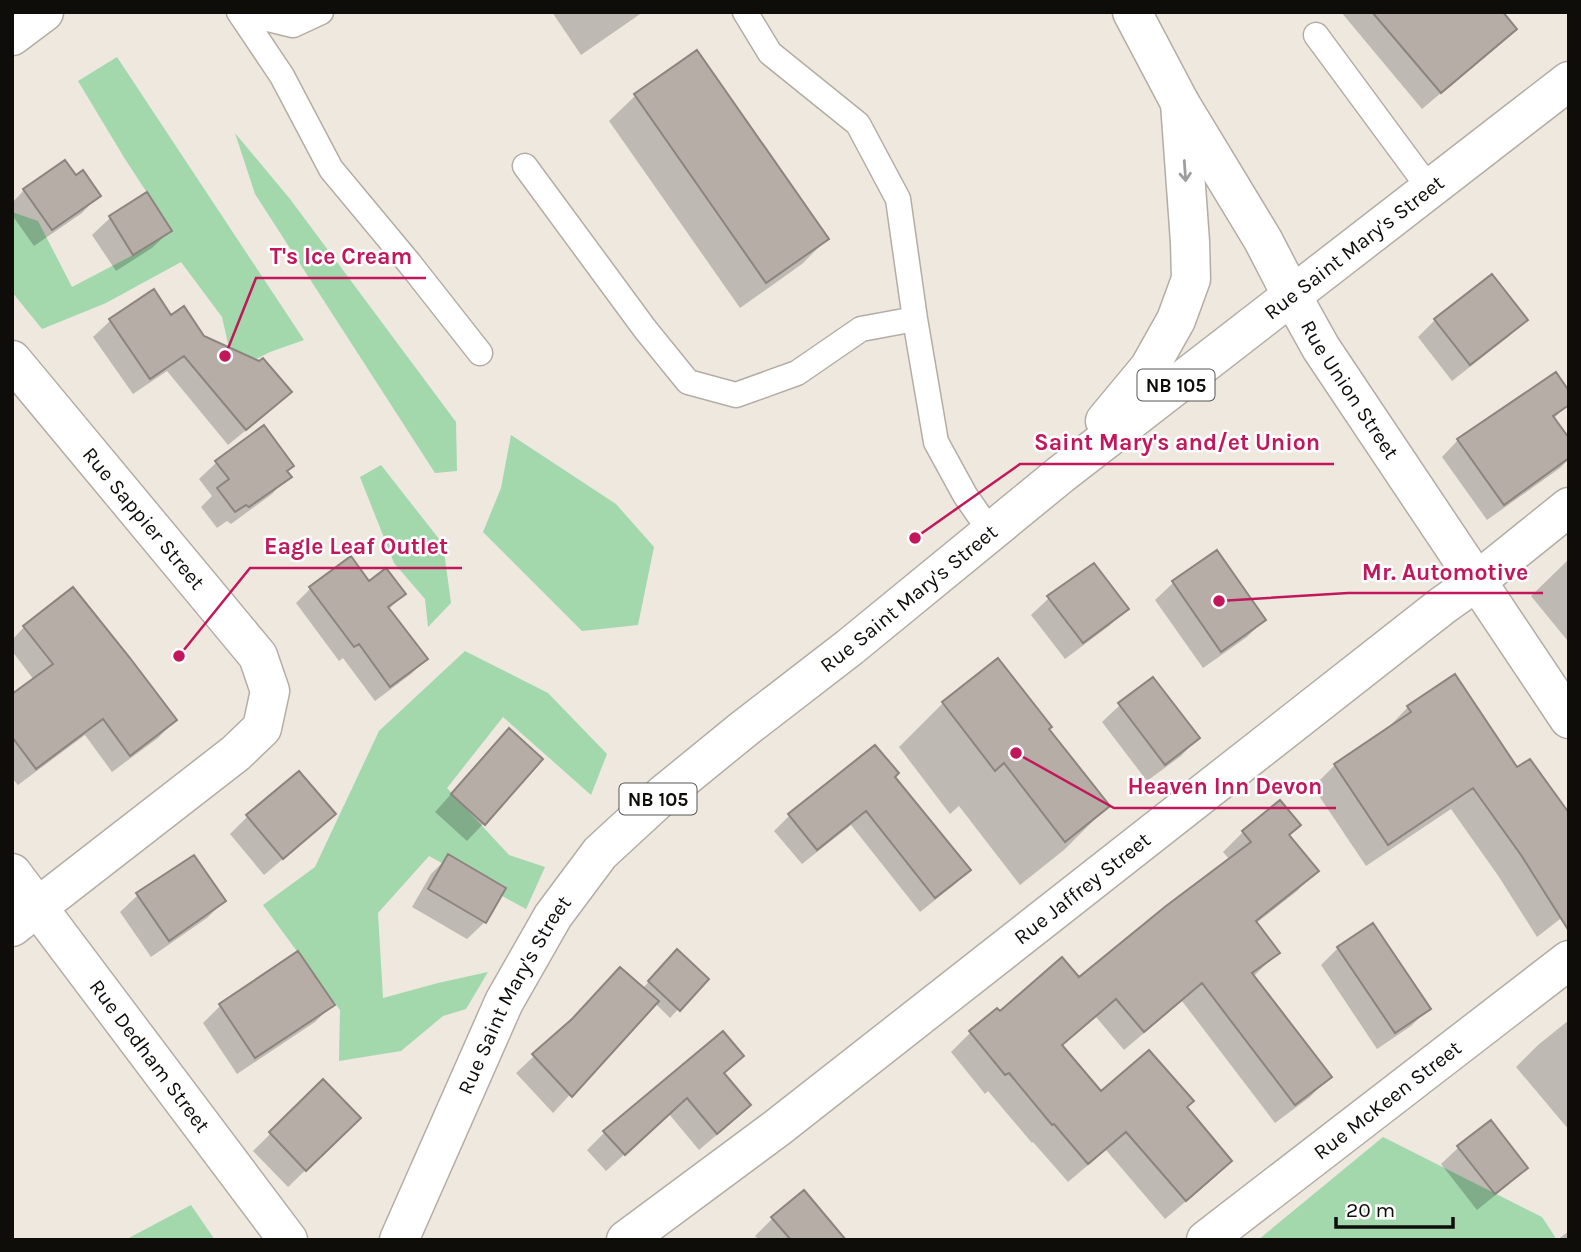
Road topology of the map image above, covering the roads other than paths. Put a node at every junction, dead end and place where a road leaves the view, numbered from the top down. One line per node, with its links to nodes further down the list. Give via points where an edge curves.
1 (44, 12): 7 (main road)
2 (239, 12): 3 (lane, via 293,24); 14 (lane, via 282,76 331,169)
3 (321, 12)
4 (745, 12): 13 (lane, via 770,53 858,124 898,199)
5 (1132, 12): 9 (main road, Rue Union Street)
6 (1316, 35): 11 (lane)
7 (12, 36)
8 (1569, 81): 11 (main road, Rue Saint Mary's Street)
9 (1180, 103): 12 (main road, Rue Union Street); 16 (main road, one-way to 16, via 1191,279 1177,320 1149,368)
10 (525, 166): 13 (lane, via 688,382 736,395 797,373 861,329)
11 (1429, 188): 12 (main road, Rue Saint Mary's Street)
12 (1292, 296): 16 (main road, Rue Saint Mary's Street / NB 105); 19 (main road, Rue Union Street, via 1321,348)
13 (915, 319): 18 (lane, via 936,442)
14 (480, 353)
15 (12, 360): 22 (main road, Rue Sappier Street, via 258,656 271,691 262,728 236,753)
16 (1060, 475): 18 (main road, Rue Saint Mary's Street / NB 105)
17 (1569, 507): 19 (main road, Rue Jaffrey Street)
18 (990, 531): 25 (main road, Rue Saint Mary's Street / NB 105, via 664,794 600,853 553,916 504,1002)
19 (1477, 581): 20 (main road, Rue Union Street); 26 (main road, Rue Jaffrey Street, via 777,1128)
20 (1569, 719)
21 (12, 873): 22 (main road, Rue Dedham Street)
22 (25, 917): 24 (main road, Rue Dedham Street)
23 (1569, 960): 27 (main road, Rue McKeen Street)
24 (288, 1240)
25 (399, 1240)
26 (626, 1240)
27 (1206, 1240)

